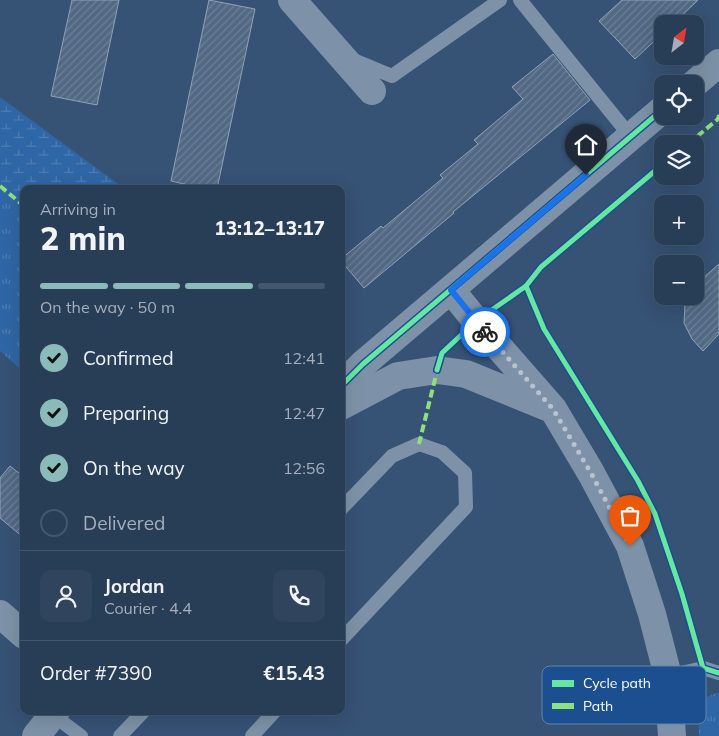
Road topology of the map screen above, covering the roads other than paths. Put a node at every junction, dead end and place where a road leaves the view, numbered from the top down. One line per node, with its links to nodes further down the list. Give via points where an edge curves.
1 (292, 0): 4 (street)
2 (500, 0): 4 (lane, via 392,76)
3 (520, 0): 9 (lane)
4 (339, 54): 7 (street)
5 (719, 62): 6 (street)
6 (704, 75)
7 (372, 91)
8 (654, 117): 9 (street)
9 (631, 137): 10 (street)
10 (451, 290): 11 (street); 13 (street)
11 (345, 382)
12 (345, 404): 13 (street, via 398,376 437,370 466,374)
13 (553, 409): 18 (street, via 630,546)
14 (345, 505): 17 (lane, via 392,456 418,444 442,452 465,473 466,507)
15 (0, 614): 16 (street)
16 (20, 632)
17 (345, 636)
18 (665, 666)
19 (706, 669): 20 (lane)
20 (719, 673)
21 (52, 715): 25 (street)
22 (56, 715): 26 (lane)
23 (140, 715): 27 (lane)
24 (271, 715): 28 (lane)
25 (36, 736)
26 (81, 736)
27 (120, 736)
28 (252, 736)

